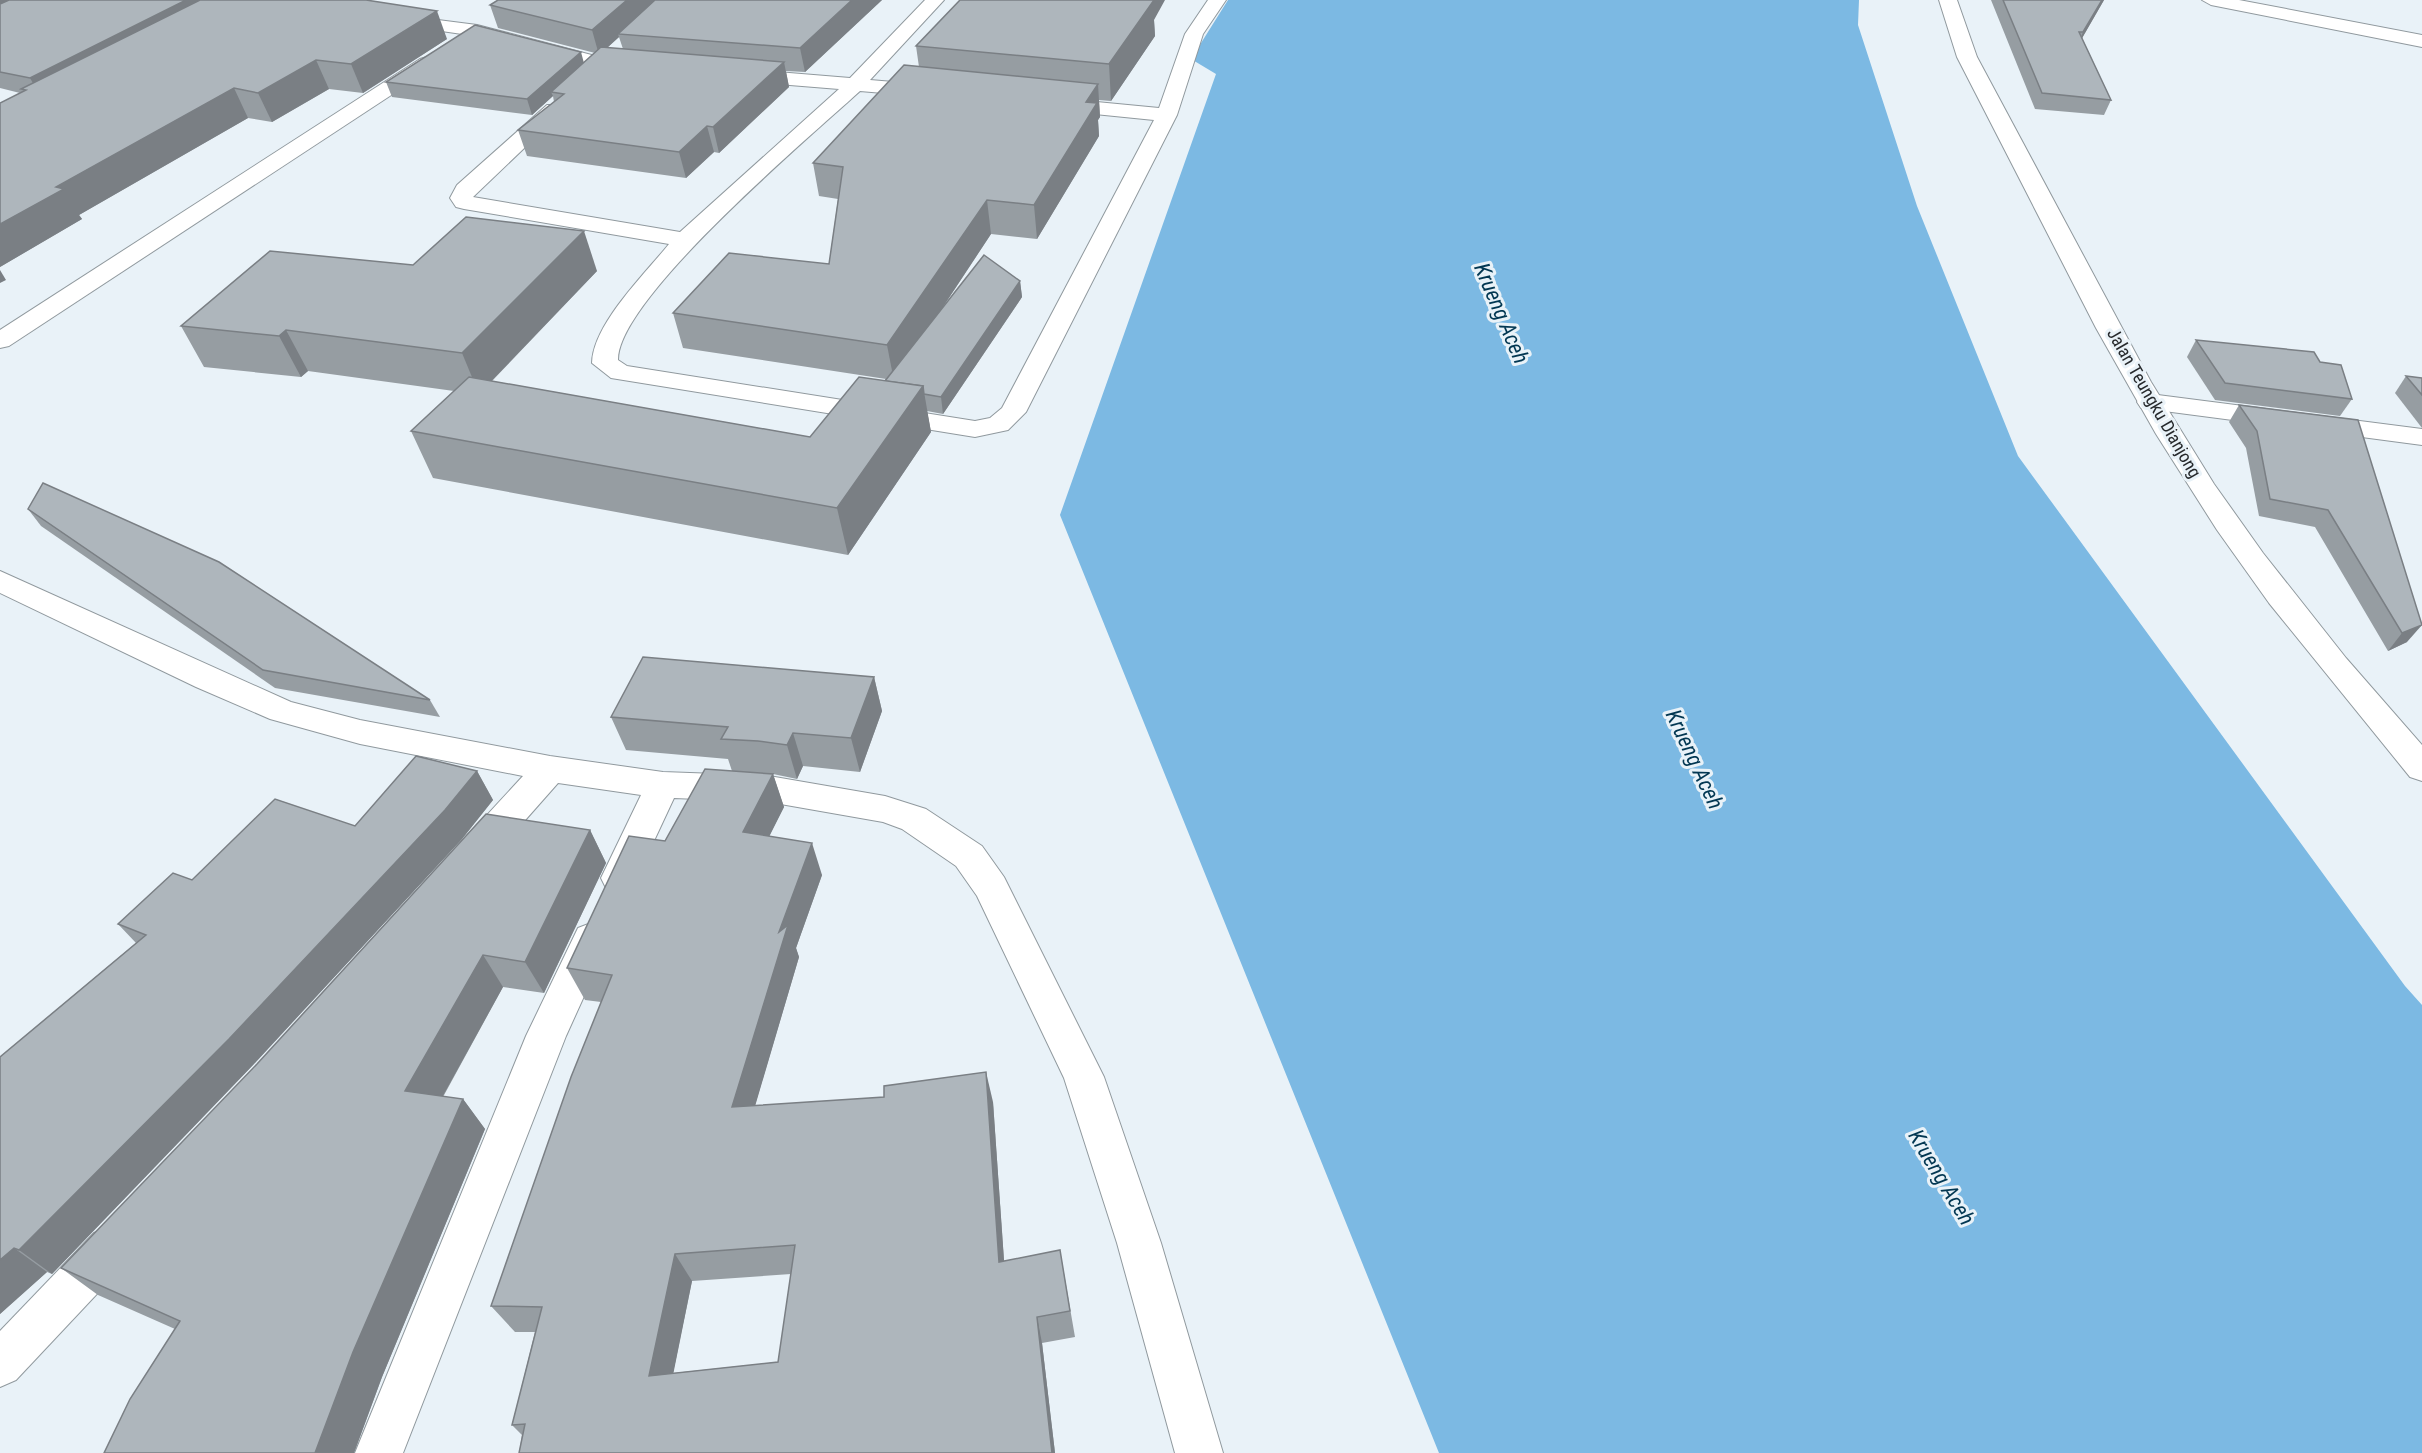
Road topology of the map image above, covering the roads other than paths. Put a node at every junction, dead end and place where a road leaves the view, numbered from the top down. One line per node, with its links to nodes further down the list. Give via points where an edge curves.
1 (935, 0): 14 (street)
2 (1217, 0): 18 (street, via 1194,34)
3 (1948, 0): 21 (street, Jalan Teungku Dianjong, via 1967,57)
4 (2211, 0): 8 (street)
5 (383, 18): 7 (street)
6 (496, 19): 7 (street)
7 (477, 31): 10 (street); 20 (street)
8 (2422, 40)
9 (621, 48): 10 (street)
10 (603, 64): 11 (street); 13 (street)
11 (649, 68)
12 (718, 73): 14 (street)
13 (586, 80)
14 (856, 84): 15 (street); 19 (street)
15 (948, 93)
16 (569, 96): 19 (street, via 465,190 461,198 474,205)
17 (1029, 101): 18 (street)
18 (1167, 115): 19 (street, via 1013,412 999,424 985,428 620,372 606,363 605,350 626,312)
19 (685, 240)
20 (0, 341)
21 (2150, 402): 22 (street); 24 (street, Jalan Teungku Dianjong, via 2203,488 2304,627)
22 (2422, 437)
23 (0, 581): 25 (street, via 282,711 360,732)
24 (2422, 768)
25 (550, 769): 26 (street); 27 (street)
26 (663, 785): 30 (street, via 546,1036); 31 (street, via 769,789 885,809 914,819 969,856 991,887 1084,1077 1139,1243)
27 (454, 876)
28 (139, 1218): 29 (street)
29 (0, 1364)
30 (379, 1453)
31 (1199, 1453)

